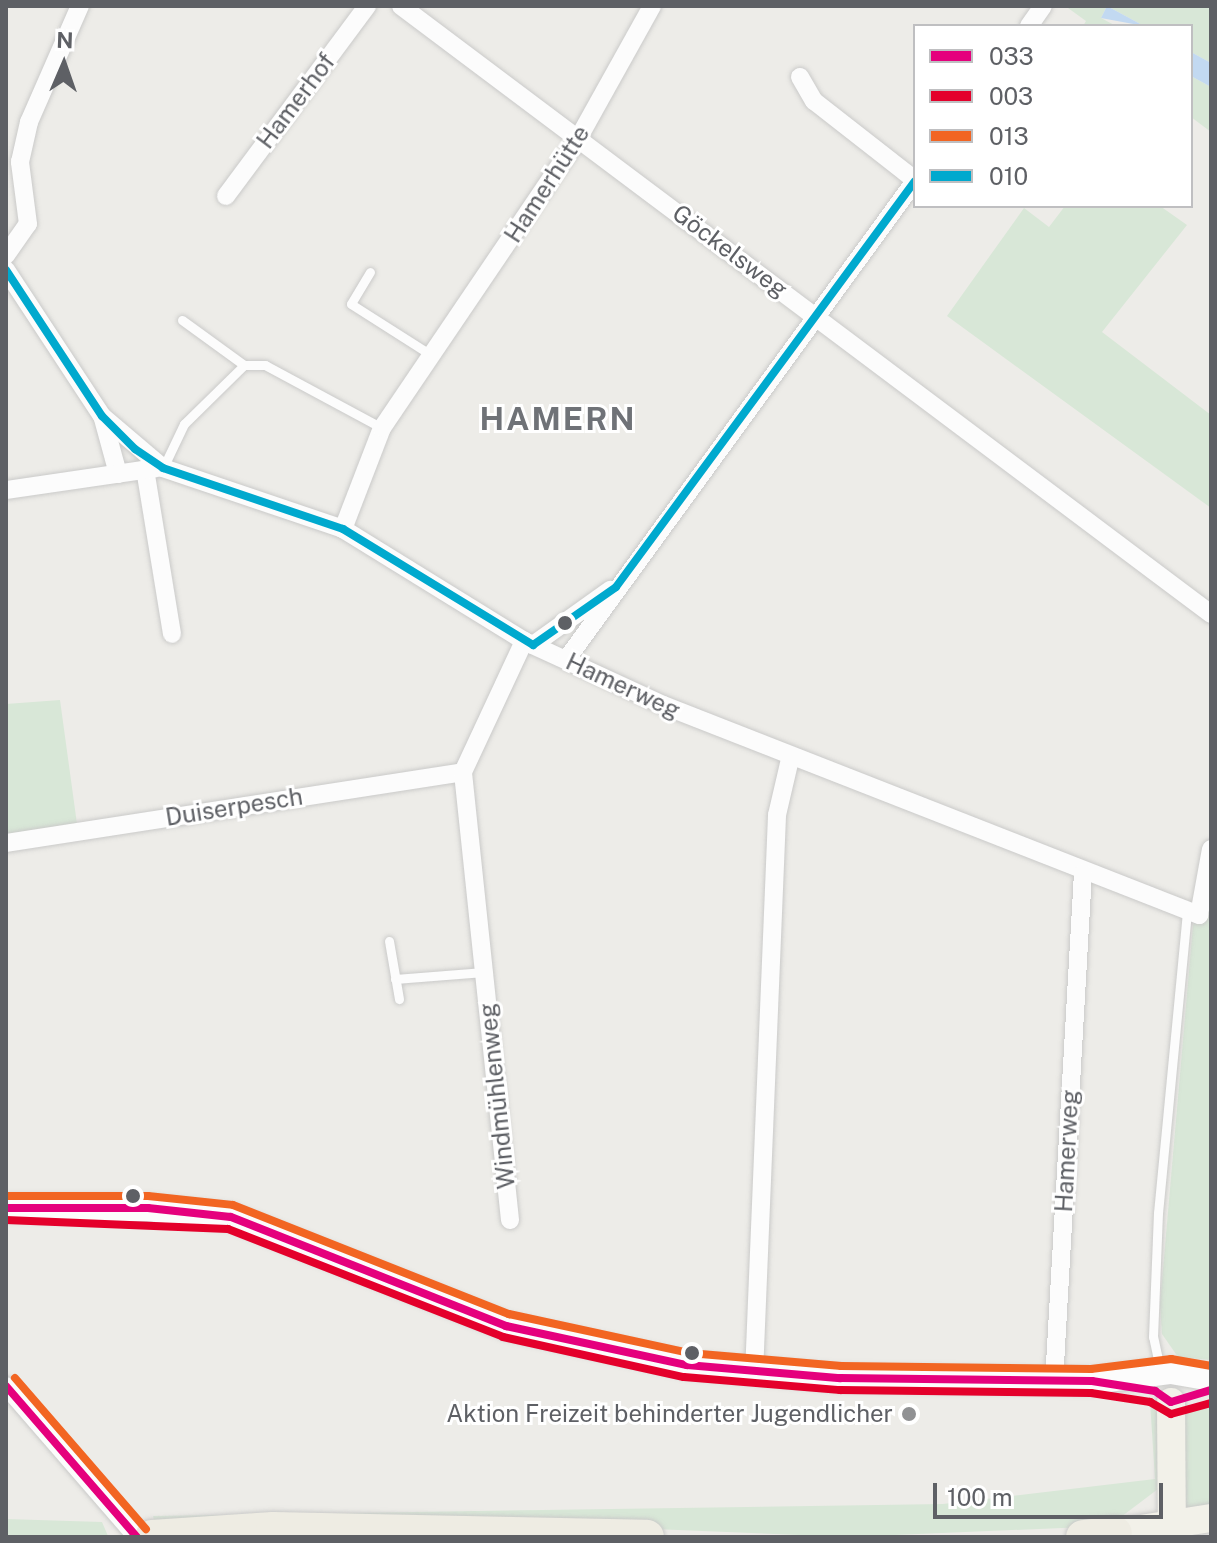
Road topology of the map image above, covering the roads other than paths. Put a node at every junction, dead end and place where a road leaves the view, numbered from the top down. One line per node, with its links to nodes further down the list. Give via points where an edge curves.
1 (80, 6): 12 (street, via 29,122 20,162 28,224)
2 (367, 6): 11 (street, Hamerhof)
3 (401, 6): 8 (street, Göckelsweg)
4 (652, 6): 8 (street, Hamerhütte)
5 (1043, 6): 6 (street)
6 (1030, 24)
7 (800, 77): 9 (street, via 814,101)
8 (578, 139): 15 (street, Göckelsweg); 17 (street, Hamerhütte)
9 (913, 179)
10 (913, 184): 15 (street)
11 (226, 196)
12 (6, 255)
13 (6, 270): 19 (street, Hamerweg)
14 (370, 272): 17 (lane, via 351,304)
15 (817, 316): 25 (street); 26 (street, Göckelsweg)
16 (182, 320): 18 (lane)
17 (431, 355): 20 (street, Hamerhütte)
18 (244, 365): 20 (lane, via 265,365); 21 (lane, via 184,424)
19 (102, 416): 21 (street, Hamerweg); 22 (street, Hamerweg)
20 (382, 428): 24 (street, Hamerhütte)
21 (154, 468): 22 (street); 24 (street, Hamerweg); 27 (street)
22 (118, 474): 23 (street)
23 (6, 490)
24 (343, 529): 28 (street, Hamerweg)
25 (616, 587): 28 (street); 29 (street)
26 (1211, 614)
27 (172, 634)
28 (528, 643): 29 (street, Hamerweg); 31 (street)
29 (566, 660): 30 (street, Hamerweg)
30 (790, 759): 34 (street, Hamerweg); 42 (street, via 777,815)
31 (463, 772): 32 (street, Duiserpesch); 37 (street, Windmühlenweg)
32 (6, 843)
33 (1211, 849): 35 (street, via 1199,915)
34 (1083, 873): 35 (street, Hamerweg); 44 (street, Hamerweg)
35 (1187, 911): 45 (lane, via 1158,1213 1153,1337)
36 (389, 941): 38 (lane)
37 (485, 972): 38 (lane, Windmühlenweg); 41 (street, Windmühlenweg)
38 (395, 979): 39 (lane)
39 (399, 999)
40 (6, 1208): 42 (main road, via 148,1208 231,1217 506,1326 617,1353)
41 (510, 1220)
42 (754, 1374): 44 (main road)
43 (1211, 1378): 45 (main road)
44 (1054, 1382): 45 (main road)
45 (1169, 1386): 46 (main road); 48 (main road)
46 (1211, 1390)
47 (8, 1392): 51 (street)
48 (1171, 1483): 50 (main road); 52 (main road)
49 (1211, 1518): 50 (main road)
50 (1171, 1531): 52 (main road)
51 (139, 1534): 53 (highway, via 273,1529)
52 (1099, 1535)
53 (647, 1537)

